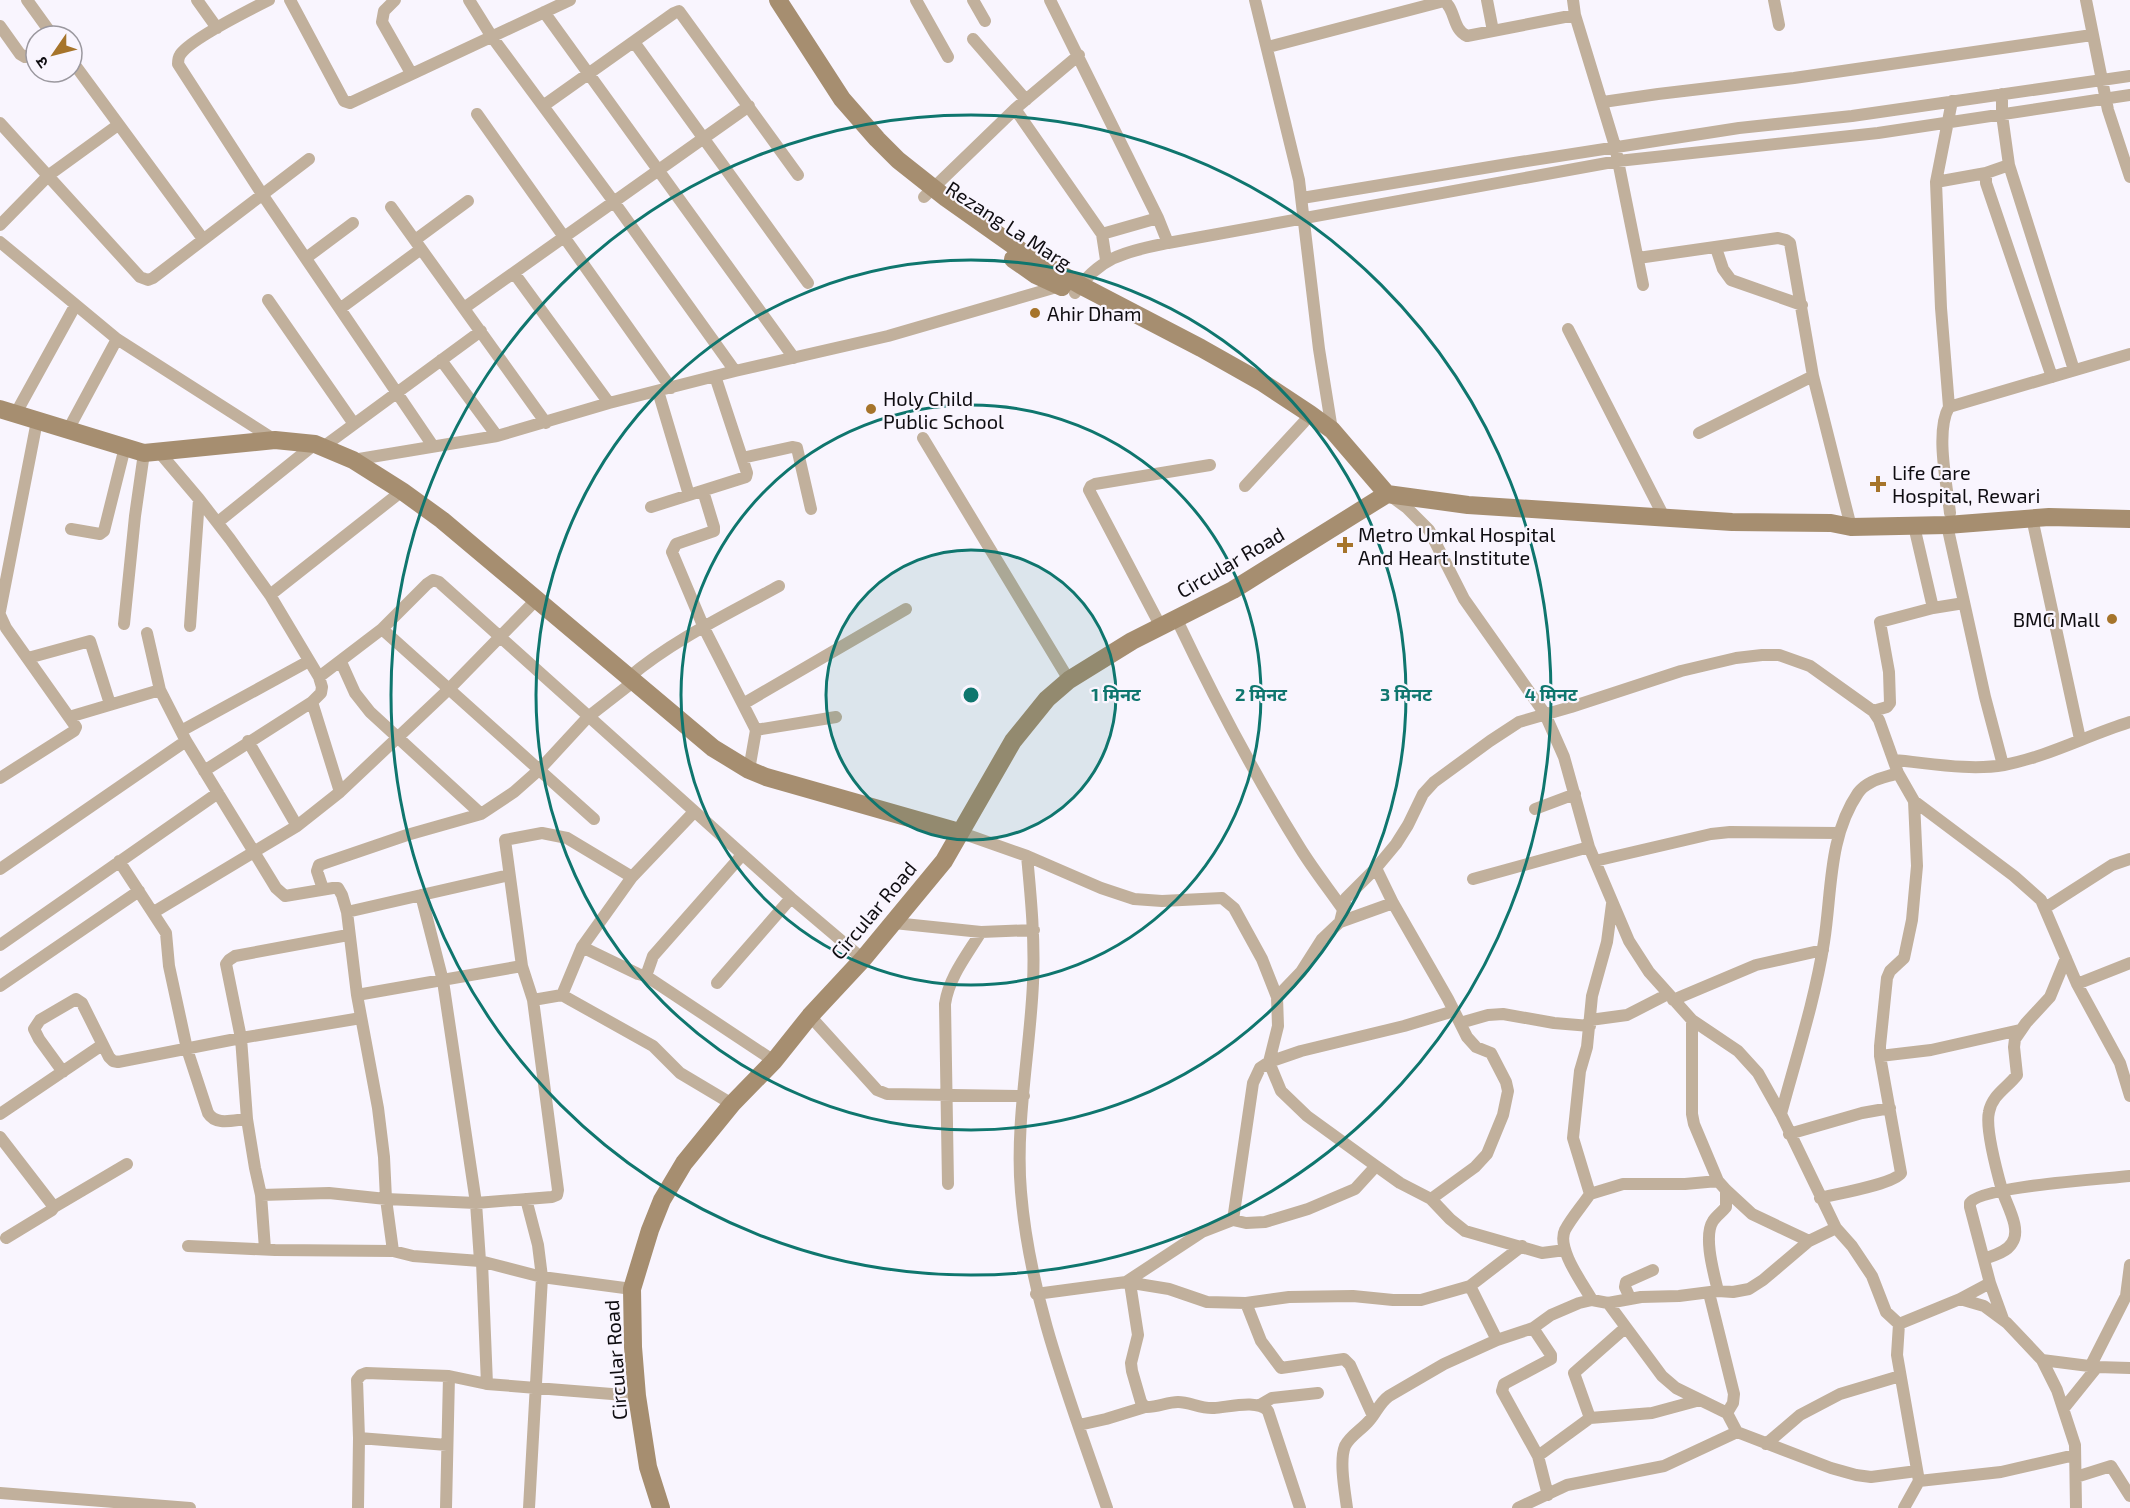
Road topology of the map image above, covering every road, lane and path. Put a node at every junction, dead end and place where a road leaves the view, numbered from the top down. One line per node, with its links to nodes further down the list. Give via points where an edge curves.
1 (27, 0): 21 (street)
2 (197, 0): 24 (street)
3 (269, 0): 24 (street)
4 (290, 0): 34 (street, via 346,103)
5 (395, 0): 34 (street, via 384,11 382,22)
6 (469, 0): 27 (street)
7 (570, 0): 18 (street)
8 (766, 0): 64 (main road, Rezang La Marg, via 802,60 849,125 873,152)
9 (778, 0): 64 (main road, Rezang La Marg, via 842,99)
10 (916, 0): 33 (street)
11 (973, 0): 20 (street)
12 (1050, 0): 31 (street)
13 (1255, 0): 30 (street)
14 (1486, 0): 25 (street)
15 (1573, 0): 19 (street)
16 (1774, 0): 22 (street)
17 (2086, 0): 26 (street)
18 (544, 12): 27 (street); 35 (street)
19 (1575, 15): 25 (street); 44 (street)
20 (985, 21)
21 (44, 24)
22 (1779, 25)
23 (0, 26): 32 (street)
24 (217, 28): 65 (street, via 180,54 177,64)
25 (1493, 31): 30 (street, via 1463,34 1444,1)
26 (2092, 35): 38 (street); 44 (street)
27 (492, 37): 34 (street); 45 (street)
28 (973, 39): 42 (street)
29 (634, 42): 35 (street); 46 (street, via 679,11); 53 (street)
30 (1268, 47): 66 (street)
31 (1079, 55): 42 (street); 70 (street)
32 (24, 56)
33 (948, 57)
34 (411, 73)
35 (588, 75): 45 (street); 58 (street)
36 (2130, 76): 38 (street)
37 (84, 78): 52 (street)
38 (2102, 79): 39 (street); 41 (street)
39 (2002, 94): 43 (street); 49 (street)
40 (2130, 95): 41 (street)
41 (2106, 99): 49 (street); 62 (street)
42 (1026, 100): 47 (street)
43 (1952, 101): 51 (street); 54 (street)
44 (1603, 102): 54 (street)
45 (543, 106): 68 (street)
46 (749, 106): 53 (street); 60 (street)
47 (1015, 109): 64 (street); 74 (street)
48 (477, 114): 75 (street)
49 (2002, 115): 51 (street); 57 (street)
50 (0, 123): 61 (street)
51 (1948, 123): 56 (street); 63 (street)
52 (118, 125): 61 (street); 76 (street)
53 (705, 138): 58 (street); 85 (street)
54 (1615, 146): 56 (street); 66 (street)
55 (309, 159): 65 (street)
56 (1618, 161): 71 (street); 82 (street)
57 (2009, 165): 59 (street); 100 (street)
58 (658, 171): 68 (street); 98 (street)
59 (1986, 173): 63 (street); 104 (street, via 1986,183)
60 (798, 174)
61 (49, 175): 73 (street); 76 (street, via 144,279 153,278)
62 (2130, 177)
63 (1936, 182): 108 (street)
64 (928, 192): 87 (main road, Rezang La Marg, via 1036,274)
65 (262, 194): 76 (street); 81 (street)
66 (1302, 198): 71 (street)
67 (468, 201): 79 (street)
68 (614, 202): 75 (street); 101 (street)
69 (391, 207): 79 (street)
70 (1158, 218): 74 (street); 78 (street)
71 (1304, 219): 78 (street); 115 (street)
72 (353, 223): 81 (street)
73 (0, 225)
74 (1101, 234): 83 (street)
75 (564, 237): 84 (street); 105 (street)
76 (203, 239)
77 (0, 242): 90 (street)
78 (1168, 243): 83 (street)
79 (418, 245): 91 (street); 92 (street)
80 (1716, 248): 82 (street); 89 (street, via 1731,280); 89 (street, via 1786,240 1792,249)
81 (306, 258): 91 (street)
82 (1638, 258): 86 (street)
83 (1106, 260): 87 (street)
84 (514, 273): 92 (street); 107 (street)
85 (808, 283)
86 (1643, 285)
87 (1072, 288): 95 (main road, Rezang La Marg); 98 (street)
88 (268, 300): 113 (street)
89 (1802, 305): 103 (street)
90 (75, 306): 96 (street); 109 (street)
91 (341, 308): 106 (street)
92 (464, 308): 94 (street)
93 (1568, 329): 138 (street)
94 (480, 332): 99 (street); 111 (street)
95 (1159, 332): 112 (main road, Rezang La Marg); 115 (main road, Rezang La Marg, via 1263,383)
96 (117, 339): 114 (street); 119 (street)
97 (2130, 354): 100 (street)
98 (794, 358): 101 (street)
99 (441, 360): 106 (street); 117 (street)
100 (2074, 370): 104 (street)
101 (735, 371): 102 (street)
102 (715, 376): 105 (street); 125 (street)
103 (1813, 376): 116 (street); 141 (street)
104 (2052, 377): 108 (street)
105 (665, 389): 107 (street); 132 (street)
106 (397, 393): 113 (street); 121 (street)
107 (609, 403): 111 (street)
108 (1950, 407): 139 (street, via 1943,423)
109 (8, 411): 110 (main road)
110 (37, 421): 114 (main road); 151 (street)
111 (546, 423): 117 (street)
112 (1304, 423): 124 (main road, Rezang La Marg); 128 (street)
113 (354, 424): 120 (street)
114 (68, 430): 122 (main road)
115 (1332, 430): 124 (main road, Rezang La Marg)
116 (1699, 433)
117 (497, 436): 121 (street)
118 (923, 438): 164 (street)
119 (275, 440): 120 (main road); 123 (main road)
120 (319, 446): 126 (main road); 142 (street)
121 (433, 446): 126 (street)
122 (126, 447): 123 (main road); 144 (street, via 104,531 100,534)
123 (152, 453): 133 (street); 153 (street, via 135,516)
124 (1352, 453): 131 (main road, Rezang La Marg)
125 (742, 458): 130 (street, via 746,477); 136 (street, via 797,448)
126 (353, 460): 129 (main road)
127 (1210, 465): 152 (street, via 1095,484 1089,490)
128 (1245, 486)
129 (402, 491): 146 (street); 147 (main road)
130 (702, 491): 132 (street); 155 (street, via 714,531 676,544 672,552)
131 (1387, 494): 138 (main road, via 1468,506); 152 (main road, Circular Road, via 1233,590); 171 (street, via 1429,530 1464,599)
132 (689, 495): 134 (street)
133 (199, 499): 142 (street); 154 (street)
134 (651, 507)
135 (2130, 508): 139 (main road, via 2055,505)
136 (811, 509)
137 (2032, 518): 139 (main road); 140 (main road); 179 (street)
138 (1665, 519): 141 (main road)
139 (1948, 519): 141 (main road); 143 (main road); 148 (street)
140 (2130, 519)
141 (1850, 521): 143 (main road)
142 (218, 522): 146 (street)
143 (1914, 526): 149 (street)
144 (70, 529)
145 (780, 586): 155 (street)
146 (270, 595): 160 (street)
147 (536, 600): 158 (street); 163 (main road)
148 (1964, 603): 149 (street); 182 (street)
149 (1933, 608): 170 (street, via 1880,622 1890,703)
150 (906, 609): 169 (street)
151 (0, 613): 159 (street)
152 (1169, 623): 164 (main road, Circular Road); 217 (street, via 1301,850)
153 (124, 624)
154 (190, 626)
155 (704, 628): 163 (street, via 641,667); 169 (street)
156 (382, 629): 158 (street, via 433,580); 161 (street); 165 (street)
157 (147, 633): 166 (street)
158 (500, 637): 165 (street); 173 (street)
159 (28, 658): 168 (street, via 90,641); 172 (street)
160 (309, 661): 162 (street); 177 (street)
161 (341, 662): 162 (street); 178 (street, via 362,703)
162 (319, 677): 167 (street, via 321,693)
163 (630, 680): 173 (street); 184 (main road, via 713,748)
164 (1070, 680): 197 (main road, Circular Road, via 1047,699 1013,741)
165 (449, 689): 178 (street); 183 (street)
166 (160, 690): 168 (street); 177 (street)
167 (312, 702): 180 (street); 188 (street)
168 (110, 704): 172 (street)
169 (743, 704): 176 (street)
170 (1873, 711): 171 (street, via 1810,666 1779,655 1762,655 1681,671); 181 (street)
171 (1545, 714): 190 (street); 207 (street, via 1519,722 1434,782 1422,794 1408,825)
172 (69, 717): 187 (street, via 75,724 74,730)
173 (588, 717): 183 (street); 193 (street)
174 (836, 717): 176 (street)
175 (2130, 722): 179 (street)
176 (756, 730): 184 (street)
177 (183, 736): 185 (street); 206 (street)
178 (398, 738): 188 (street); 194 (street)
179 (2080, 739): 182 (street)
180 (248, 741): 185 (street); 196 (street)
181 (1894, 760): 182 (street); 186 (street)
182 (2003, 765)
183 (540, 769): 194 (street); 195 (street)
184 (749, 770): 197 (main road)
185 (204, 771): 189 (street)
186 (1898, 773): 191 (street); 198 (street, via 1863,788)
187 (0, 778)
188 (340, 792): 196 (street)
189 (218, 794): 200 (street); 204 (street)
190 (1575, 794): 192 (street); 199 (street)
191 (1914, 801): 218 (street, via 2024,884); 252 (street, via 1914,904 1904,958 1887,978)
192 (1535, 809)
193 (694, 812): 201 (street); 209 (street)
194 (481, 814): 211 (street, via 319,865 316,871)
195 (594, 819)
196 (297, 826): 200 (street)
197 (959, 832): 202 (street); 221 (main road, Circular Road, via 944,861)
198 (1839, 833): 205 (street, via 1711,834); 228 (street)
199 (1589, 847): 205 (street); 210 (street)
200 (252, 851): 211 (street, via 285,896); 219 (street)
201 (742, 855): 214 (street); 233 (street, via 653,956)
202 (1027, 856): 223 (street); 240 (street, via 1134,899 1228,901 1262,960)
203 (2130, 859): 218 (street, via 2112,865)
204 (119, 861): 212 (street); 226 (street)
205 (1595, 861): 216 (street)
206 (2, 865)
207 (1376, 868): 215 (street); 217 (street, via 1350,892)
208 (509, 875): 209 (street, via 505,840 542,833 578,843); 213 (street); 232 (street)
209 (632, 877): 227 (street)
210 (1473, 879)
211 (323, 889): 220 (street, via 338,888)
212 (139, 891): 219 (street); 237 (street)
213 (421, 895): 220 (street); 234 (street)
214 (790, 898): 230 (street); 235 (street)
215 (1393, 903): 222 (street); 244 (street)
216 (1612, 904): 241 (street, via 1629,941); 247 (street)
217 (1342, 908): 222 (street)
218 (2045, 908): 229 (street)
219 (154, 912): 251 (street, via 165,933)
220 (347, 912): 225 (street)
221 (894, 922): 224 (street); 230 (main road, Circular Road)
222 (1340, 922): 240 (street)
223 (1034, 930): 224 (street); 257 (street)
224 (981, 932): 256 (street, via 947,991)
225 (348, 935): 238 (street); 249 (street, via 229,960 227,971)
226 (0, 945)
227 (582, 947): 233 (street); 239 (street)
228 (1823, 950): 241 (street, via 1756,964); 262 (street)
229 (2066, 958): 236 (street); 248 (street, via 2050,998)
230 (863, 959): 243 (main road, Circular Road)
231 (2130, 963): 236 (street)
232 (522, 966): 234 (street); 242 (street)
233 (646, 976): 253 (street)
234 (443, 981): 238 (street); 278 (street)
235 (717, 983)
236 (2077, 984): 258 (street, via 2120,1063)
237 (0, 986)
238 (357, 995): 245 (street)
239 (562, 995): 242 (street); 259 (street, via 653,1046 680,1073)
240 (1277, 997): 254 (street, via 1278,1026)
241 (1671, 997): 246 (street); 247 (street, via 1627,1015)
242 (533, 1000): 276 (street, via 558,1190 552,1197)
243 (810, 1016): 253 (main road, Circular Road); 256 (street, via 877,1090 887,1094)
244 (1457, 1017): 247 (street, via 1503,1014 1554,1023); 254 (street, via 1301,1051); 277 (street, via 1473,1044 1491,1053 1508,1091 1487,1154)
245 (361, 1018): 249 (street); 275 (street, via 378,1108)
246 (1692, 1020): 262 (street, via 1738,1051 1758,1073); 270 (street, via 1692,1114)
247 (1590, 1023): 272 (street, via 1573,1138)
248 (2020, 1030): 252 (street, via 1931,1050); 271 (street, via 2014,1047 2017,1075 1992,1102 1988,1115)
249 (241, 1038): 251 (street); 263 (street)
250 (102, 1045): 251 (street, via 109,1057 118,1062); 255 (street); 255 (street, via 80,1000 40,1020 35,1034)
251 (187, 1048): 263 (street, via 212,1119)
252 (1880, 1056): 260 (street)
253 (774, 1061): 259 (main road, Circular Road)
254 (1269, 1062): 267 (street, via 1281,1091); 280 (street, via 1260,1068 1253,1083)
255 (63, 1072): 261 (street)
256 (947, 1094): 257 (street); 269 (street)
257 (1024, 1096): 299 (street, via 1021,1192)
258 (2130, 1096)
259 (732, 1104): 297 (main road, Circular Road, via 684,1163 662,1200)
260 (1890, 1108): 264 (street); 274 (street, via 1899,1176)
261 (0, 1114)
262 (1781, 1114): 264 (street)
263 (247, 1119): 273 (street)
264 (1789, 1134): 274 (street)
265 (0, 1137): 279 (street)
266 (127, 1164): 279 (street)
267 (1376, 1166): 277 (street); 280 (street, via 1355,1189 1308,1209 1265,1222)
268 (2130, 1176): 271 (street)
269 (948, 1184)
270 (1722, 1185): 272 (street, via 1623,1184); 283 (street, via 1752,1214); 298 (street, via 1726,1207 1710,1229)
271 (2002, 1190): 289 (street, via 2015,1237 2006,1249); 289 (street, via 1974,1197 1970,1203)
272 (1590, 1194): 287 (street, via 1564,1233)
273 (261, 1195): 275 (street, via 329,1193); 286 (street)
274 (1820, 1198): 281 (street)
275 (386, 1199): 278 (street); 288 (street)
276 (526, 1199): 278 (street); 293 (street)
277 (1431, 1199): 285 (street, via 1465,1231)
278 (476, 1203): 290 (street)
279 (54, 1207): 282 (street)
280 (1233, 1220): 294 (street, via 1202,1232)
281 (1836, 1228): 283 (street); 306 (street, via 1872,1276 1886,1312)
282 (6, 1238)
283 (1809, 1241): 298 (street, via 1749,1289)
284 (188, 1246): 286 (street)
285 (1522, 1246): 287 (street, via 1542,1253); 296 (street)
286 (265, 1249): 288 (street)
287 (1565, 1250): 302 (street)
288 (393, 1251): 290 (street)
289 (1984, 1259): 295 (street)
290 (481, 1262): 293 (street); 315 (street)
291 (2130, 1265): 311 (street, via 2126,1296)
292 (1653, 1270): 300 (street, via 1626,1282)
293 (542, 1277): 297 (street); 316 (street)
294 (1128, 1282): 299 (street); 303 (street, via 1169,1289 1207,1302); 321 (street, via 1138,1335 1131,1364)
295 (1990, 1283): 301 (street); 305 (street)
296 (1470, 1286): 303 (street, via 1420,1299 1289,1297); 309 (street)
297 (632, 1289): 318 (main road, Circular Road)
298 (1713, 1292): 300 (street); 323 (street, via 1734,1394)
299 (1036, 1294): 326 (street)
300 (1630, 1298): 304 (street)
301 (1960, 1299): 305 (street, via 1984,1306); 306 (street)
302 (1592, 1300): 304 (street); 307 (street, via 1551,1315)
303 (1246, 1303): 324 (street, via 1261,1341 1281,1368 1344,1359)
304 (1608, 1303): 308 (street)
305 (2004, 1320): 310 (street)
306 (1899, 1324): 314 (street)
307 (1533, 1328): 309 (street); 332 (street, via 1551,1359 1504,1384 1502,1391)
308 (1625, 1328): 319 (street, via 1662,1376); 325 (street, via 1574,1373)
309 (1497, 1340): 324 (street, via 1444,1364 1389,1396)
310 (2042, 1360): 311 (street); 322 (street)
311 (2094, 1367): 312 (street); 322 (street)
312 (2130, 1368)
313 (449, 1376): 315 (street); 328 (street, via 361,1375 357,1380); 330 (street)
314 (1900, 1376): 329 (street, via 1840,1394 1800,1415); 333 (street)
315 (487, 1384): 316 (street)
316 (537, 1387): 318 (street); 343 (street)
317 (1318, 1393): 320 (street, via 1272,1398)
318 (638, 1396): 344 (main road, Circular Road, via 648,1467)
319 (1700, 1400): 323 (street); 325 (street, via 1652,1413)
320 (1260, 1405): 321 (street, via 1211,1409 1174,1402); 346 (street, via 1268,1411)
321 (1145, 1407): 326 (street)
322 (2064, 1408): 331 (street)
323 (1727, 1413): 327 (street)
324 (1373, 1416): 347 (street, via 1345,1447)
325 (1590, 1418): 332 (street)
326 (1079, 1425): 345 (street)
327 (1737, 1432): 329 (street); 336 (street, via 1664,1466 1567,1485)
328 (359, 1438): 330 (street); 341 (street)
329 (1766, 1444): 333 (street, via 1856,1475)
330 (447, 1446): 342 (street)
331 (2075, 1455): 333 (street, via 2001,1472); 334 (street)
332 (1538, 1456): 336 (street)
333 (1918, 1476): 349 (street)
334 (2076, 1477): 337 (street, via 2111,1466); 350 (street)
335 (3, 1493): 338 (street); 339 (street)
336 (1548, 1495): 348 (street)
337 (2130, 1496)
338 (143, 1506): 340 (street)
339 (10, 1508)
340 (190, 1508)
341 (358, 1508)
342 (446, 1508)
343 (529, 1508)
344 (661, 1508)
345 (1107, 1508)
346 (1300, 1508)
347 (1347, 1508)
348 (1518, 1508)
349 (1904, 1508)
350 (2076, 1508)

